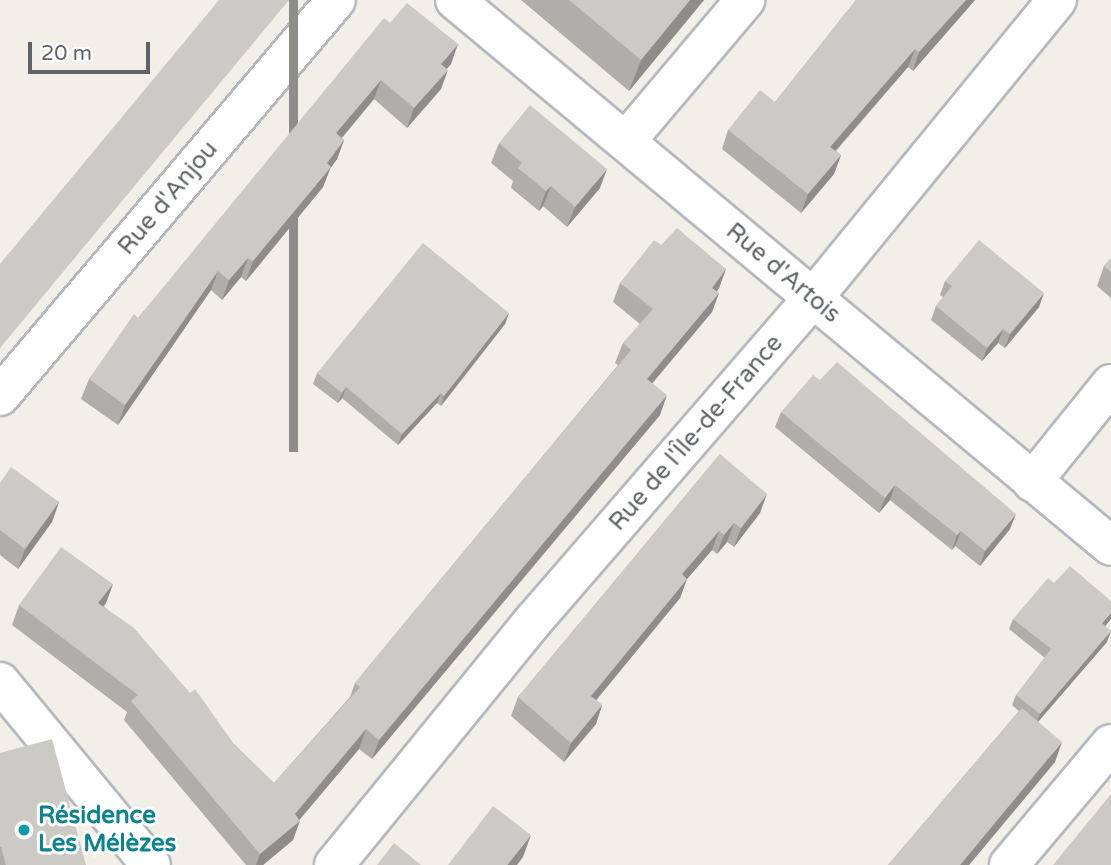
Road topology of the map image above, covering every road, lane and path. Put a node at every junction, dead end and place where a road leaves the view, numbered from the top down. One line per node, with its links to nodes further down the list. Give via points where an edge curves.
1 (336, 0): 8 (street, Rue d'Anjou)
2 (455, 0): 5 (street, Rue d'Artois)
3 (745, 0): 5 (street)
4 (1057, 0): 6 (street, Rue de l'Île-de-France)
5 (626, 141): 6 (street, Rue d'Artois)
6 (813, 298): 9 (street, Rue d'Artois); 14 (street, Rue de l'Île-de-France, via 534,620)
7 (1111, 384): 9 (street)
8 (0, 396)
9 (1032, 482): 10 (street, Rue d'Artois)
10 (1111, 546)
11 (0, 682): 13 (street)
12 (1111, 744): 15 (street)
13 (151, 865)
14 (334, 865)
15 (1009, 865)

